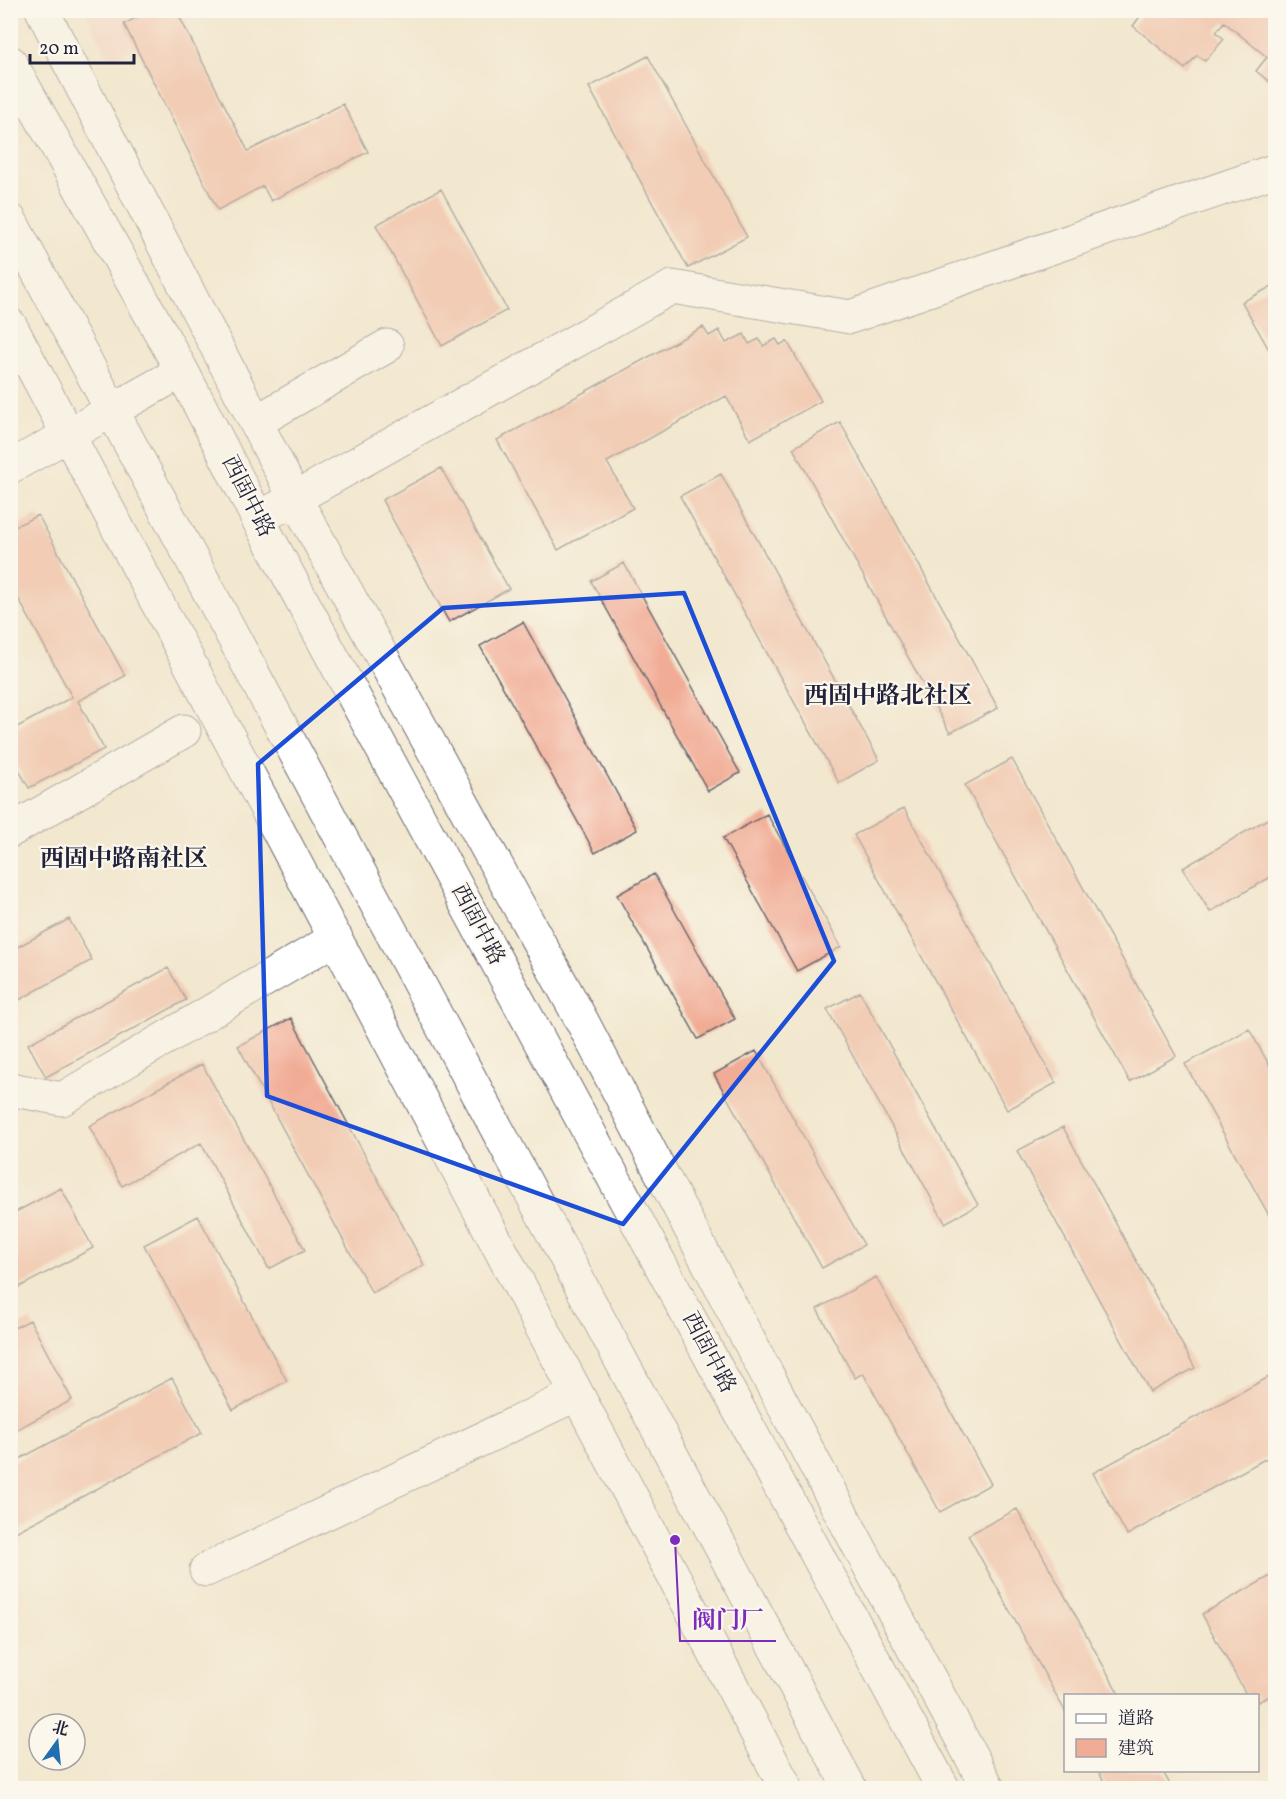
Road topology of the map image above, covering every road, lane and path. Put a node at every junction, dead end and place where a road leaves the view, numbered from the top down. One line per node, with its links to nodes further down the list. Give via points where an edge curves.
1 (42, 10): 5 (main road)
2 (10, 62): 6 (main road, 西固中路)
3 (1275, 170): 14 (main road, via 850,317 672,287)
4 (10, 220): 10 (main road)
5 (187, 289): 6 (main road); 11 (main road)
6 (147, 308): 9 (main road, 西固中路)
7 (10, 325): 12 (main road)
8 (387, 346): 11 (main road)
9 (182, 370): 10 (main road); 15 (main road, 西固中路)
10 (113, 410): 12 (main road); 23 (main road)
11 (256, 422): 14 (main road)
12 (69, 434): 13 (main road); 18 (main road)
13 (10, 467)
14 (296, 498): 15 (main road); 25 (main road, via 583,1023)
15 (258, 519): 24 (main road, 西固中路)
16 (184, 731): 17 (main road)
17 (14, 820)
18 (336, 938): 19 (main road, via 62,1099); 20 (main road)
19 (10, 1089)
20 (577, 1394): 21 (main road); 22 (main road)
21 (206, 1570)
22 (786, 1788)
23 (850, 1788)
24 (943, 1788)
25 (988, 1788)

